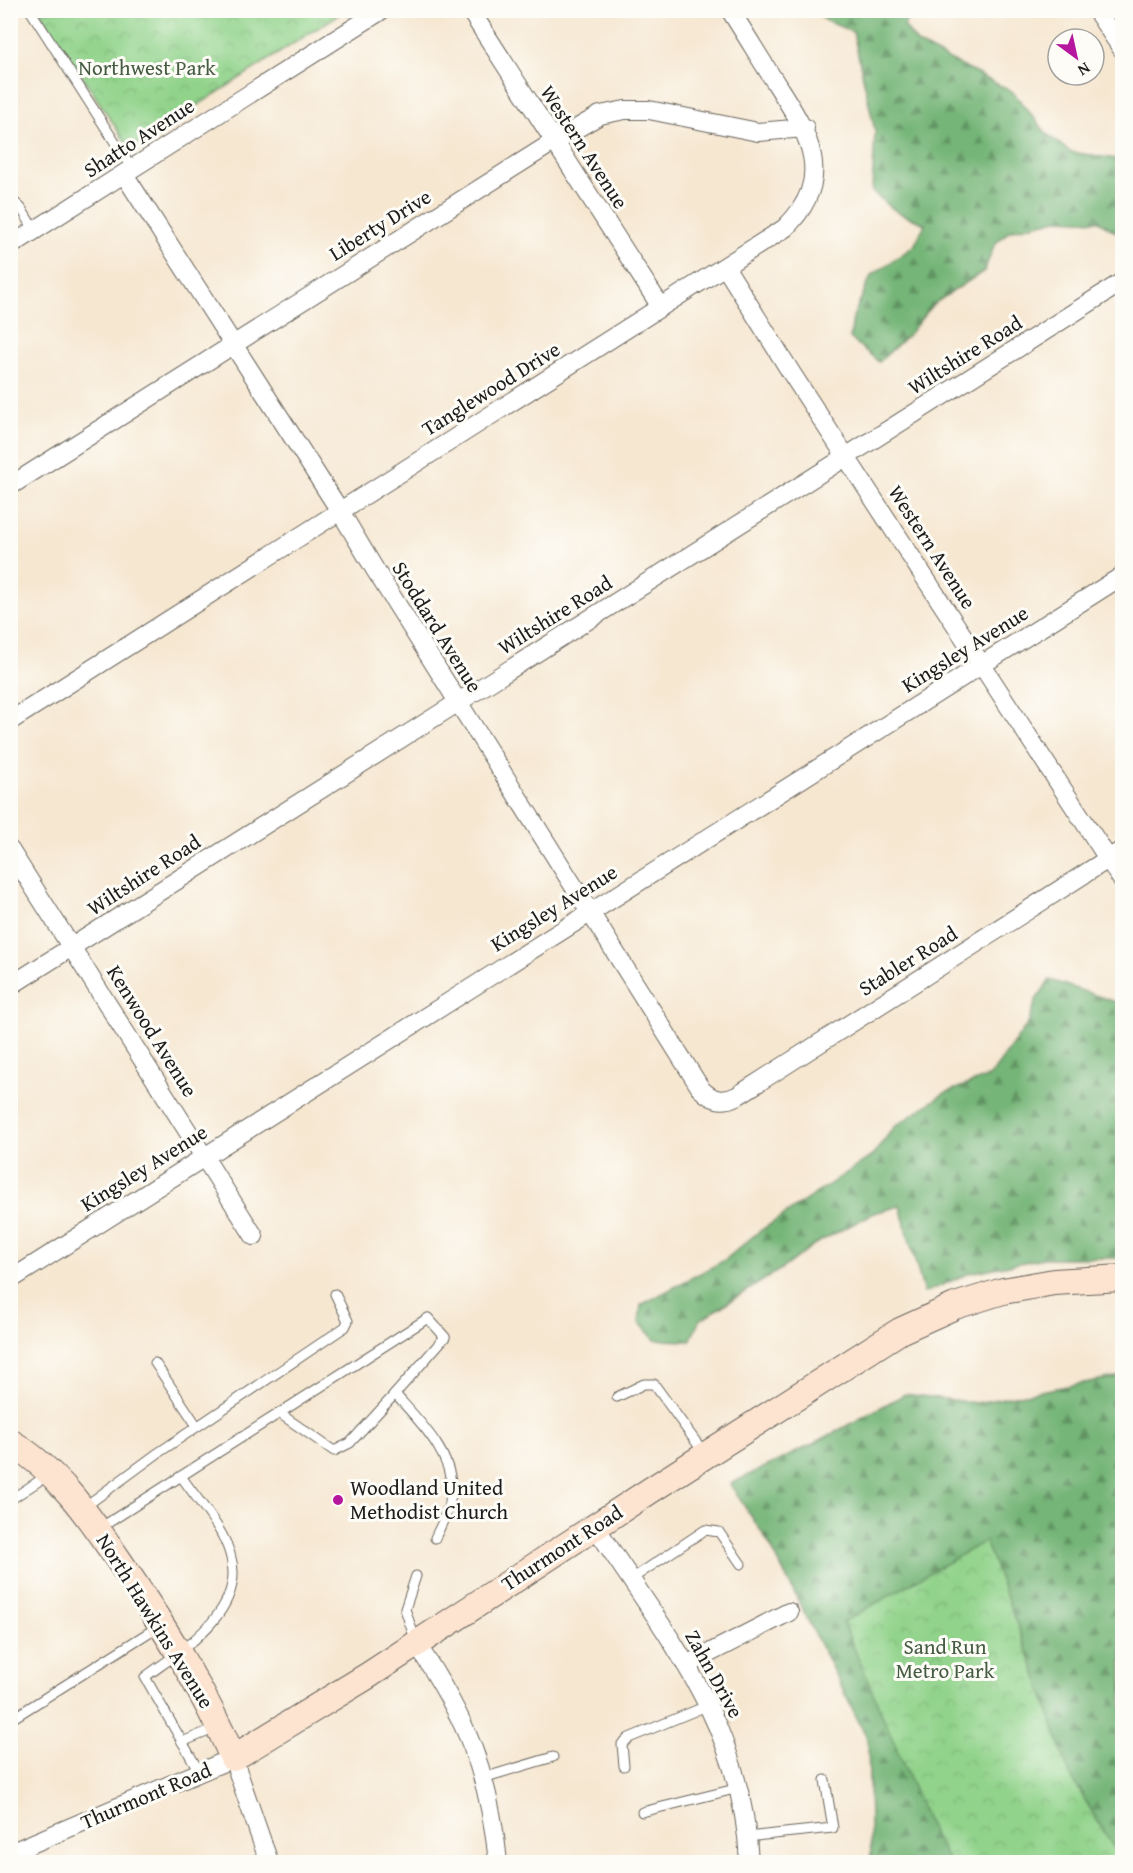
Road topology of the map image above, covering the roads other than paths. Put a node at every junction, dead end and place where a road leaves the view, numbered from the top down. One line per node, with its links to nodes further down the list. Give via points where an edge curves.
1 (30, 10): 9 (lane)
2 (382, 10): 9 (street, Shatto Avenue)
3 (470, 10): 8 (street, Western Avenue)
4 (730, 10): 7 (street, Tanglewood Drive)
5 (1096, 10): 6 (street)
6 (1122, 49)
7 (805, 128): 8 (street, Liberty Drive, via 758,132 649,110 625,110 600,116); 13 (street, Tanglewood Drive, via 814,159 807,202 785,228)
8 (555, 141): 15 (street, Western Avenue); 16 (street, Liberty Drive)
9 (128, 172): 11 (street, Shatto Avenue); 16 (street, Stoddard Avenue)
10 (10, 198): 11 (lane, via 21,207)
11 (35, 231): 12 (street, Shatto Avenue)
12 (10, 246)
13 (726, 268): 15 (street, Tanglewood Drive); 17 (street, Western Avenue)
14 (1122, 282): 17 (street, Wiltshire Road)
15 (661, 307): 19 (street, Tanglewood Drive)
16 (233, 345): 18 (street, Liberty Drive); 19 (street, Stoddard Avenue)
17 (846, 457): 21 (street, Western Avenue); 22 (street, Wiltshire Road)
18 (10, 486)
19 (340, 511): 22 (street, Stoddard Avenue); 23 (street, Tanglewood Drive)
20 (1122, 576): 21 (street, Kingsley Avenue)
21 (982, 665): 25 (street, Western Avenue); 27 (street, Kingsley Avenue)
22 (459, 702): 27 (street, Stoddard Avenue); 28 (street, Wiltshire Road)
23 (10, 722)
24 (10, 849): 28 (street, Kenwood Avenue)
25 (1116, 854): 26 (street, Western Avenue); 30 (street, Stabler Road, via 736,1096 726,1101)
26 (1122, 880)
27 (590, 912): 30 (street, Stoddard Avenue, via 701,1089); 31 (street, Kingsley Avenue)
28 (72, 947): 29 (street, Wiltshire Road); 31 (street, Kenwood Avenue)
29 (10, 986)
30 (715, 1099)
31 (204, 1157): 32 (street, Kenwood Avenue); 34 (street, Kingsley Avenue)
32 (254, 1236)
33 (1122, 1278): 42 (street, Thurmont Road, via 1028,1286 932,1315 868,1349)
34 (10, 1280)
35 (335, 1294): 40 (lane, via 348,1322 345,1327)
36 (154, 1363): 40 (lane)
37 (394, 1394): 39 (lane, via 350,1443 334,1451); 39 (lane, via 445,1337 428,1318); 49 (lane, via 433,1439 451,1480 451,1496)
38 (617, 1397): 42 (lane, via 644,1384 654,1384)
39 (279, 1413): 44 (lane)
40 (197, 1426): 46 (lane)
41 (10, 1442): 43 (street, North Hawkins Avenue)
42 (705, 1455): 47 (street, Thurmont Road)
43 (51, 1473): 45 (lane); 46 (street, North Hawkins Avenue)
44 (181, 1476): 48 (lane); 56 (lane, via 225,1541 233,1575 228,1595 210,1625)
45 (10, 1500)
46 (83, 1508): 48 (street, North Hawkins Avenue)
47 (595, 1526): 52 (street, Zahn Drive); 55 (street, Thurmont Road)
48 (98, 1529): 54 (street, North Hawkins Avenue)
49 (435, 1539)
50 (741, 1564): 52 (lane, via 719,1532 705,1530)
51 (416, 1575): 55 (lane, via 405,1609)
52 (630, 1580): 57 (street, Zahn Drive)
53 (789, 1612): 57 (street)
54 (161, 1624): 56 (street, North Hawkins Avenue); 59 (lane)
55 (416, 1643): 63 (street, Thurmont Road, via 277,1734); 66 (street, via 465,1724)
56 (180, 1652): 60 (street, North Hawkins Avenue); 61 (lane, via 145,1677)
57 (686, 1665): 58 (street, Zahn Drive)
58 (710, 1705): 64 (lane, via 629,1738 622,1743); 68 (street, Zahn Drive)
59 (10, 1720)
60 (219, 1726): 61 (lane); 63 (street, North Hawkins Avenue)
61 (182, 1742): 65 (lane)
62 (553, 1757): 66 (lane)
63 (233, 1758): 65 (street, Thurmont Road); 72 (street, North Hawkins Avenue)
64 (624, 1766)
65 (200, 1773): 71 (street, Thurmont Road)
66 (483, 1778): 73 (street)
67 (825, 1780): 70 (lane, via 833,1828)
68 (739, 1788): 69 (lane); 70 (street, Zahn Drive)
69 (642, 1812)
70 (746, 1837): 74 (street, Zahn Drive)
71 (10, 1853)
72 (269, 1863)
73 (498, 1863)
74 (749, 1863)

